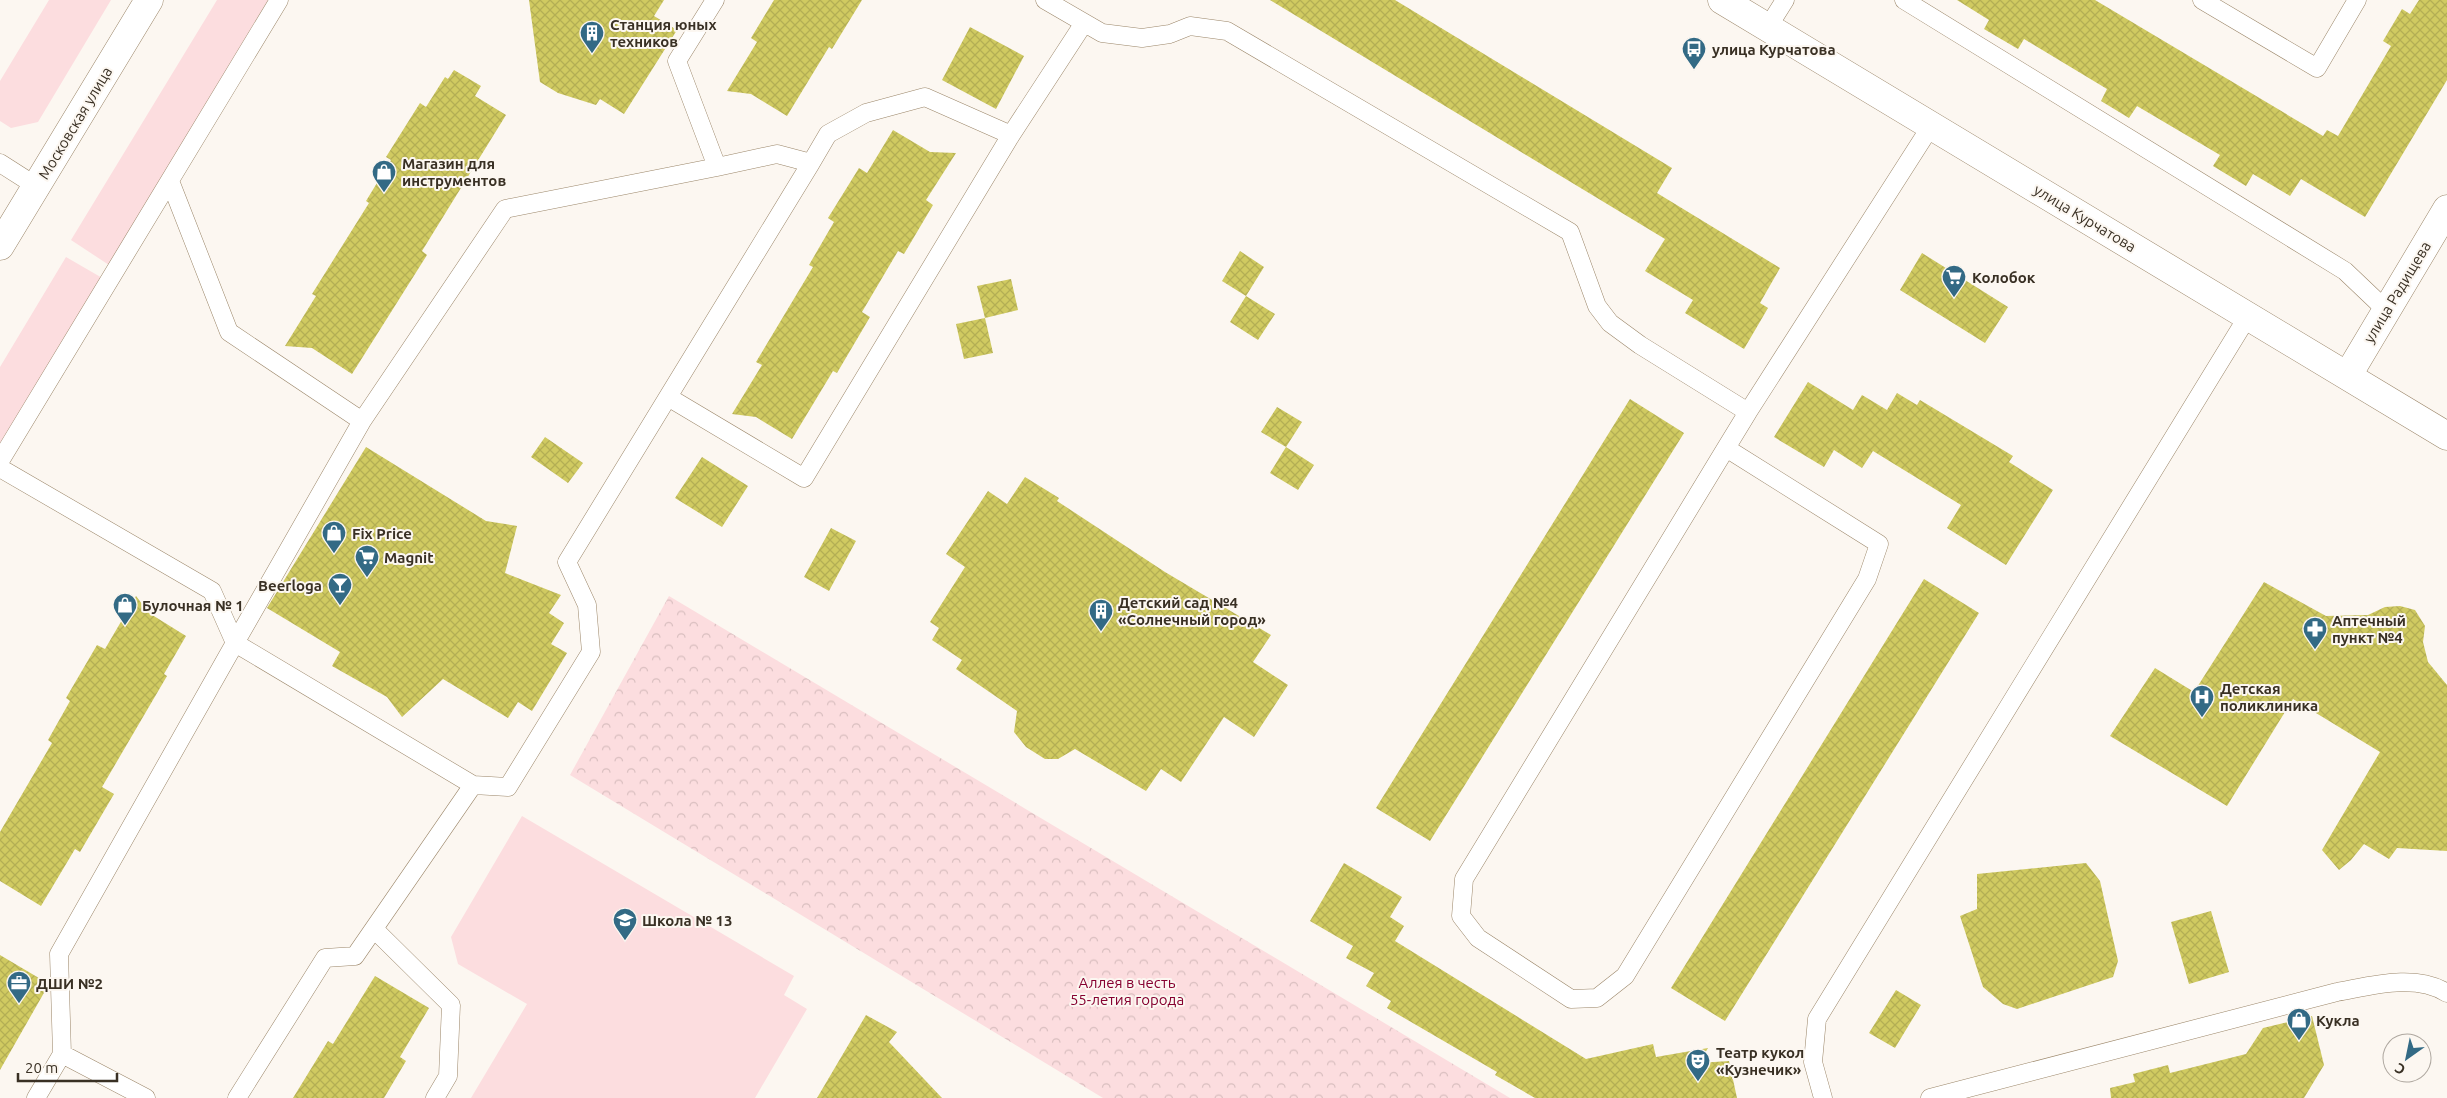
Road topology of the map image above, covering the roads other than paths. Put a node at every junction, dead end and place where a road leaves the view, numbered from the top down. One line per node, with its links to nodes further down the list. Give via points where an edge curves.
1 (149, 0): 18 (street, Московская улица)
2 (279, 0): 17 (lane)
3 (715, 0): 16 (lane, via 677,61)
4 (1045, 0): 10 (lane)
5 (1722, 0): 11 (street, улица Курчатова)
6 (1785, 0): 11 (lane)
7 (1904, 0): 21 (lane, via 2345,271)
8 (2202, 0): 9 (lane, via 2317,68)
9 (2357, 0)
10 (1084, 24): 13 (lane); 25 (lane, via 1102,33 1142,38 1170,34 1190,26 1227,31 1356,106 1570,232 1597,306 1610,324)
11 (1768, 28): 12 (street, улица Курчатова)
12 (1931, 126): 22 (street, улица Курчатова); 25 (lane)
13 (1011, 135): 15 (lane, via 926,97 866,113 828,134); 24 (lane, via 804,478)
14 (0, 163): 18 (lane)
15 (811, 163): 16 (lane, via 777,154); 24 (lane)
16 (717, 167): 26 (lane, via 505,209)
17 (170, 181): 26 (lane, via 229,332); 29 (lane)
18 (36, 186): 20 (street, Московская улица)
19 (2447, 209): 21 (street, улица Радищева)
20 (0, 246)
21 (2386, 310): 23 (street, улица Радищева)
22 (2248, 316): 23 (street, улица Курчатова); 40 (lane, via 1817,1019 1813,1062)
23 (2348, 375): 27 (street, улица Курчатова)
24 (668, 397): 32 (lane, via 568,562 587,605 591,652 508,787)
25 (1748, 412): 28 (lane)
26 (362, 421): 31 (lane)
27 (2447, 436)
28 (1726, 448): 28 (lane, via 1464,879 1461,916 1478,938 1571,999 1597,998 1625,976 1867,579 1879,544)
29 (0, 461)
30 (0, 468): 31 (lane, via 212,591)
31 (235, 643): 32 (lane); 35 (lane, via 59,954)
32 (473, 785): 33 (lane)
33 (374, 929): 38 (lane, via 355,956 325,958); 39 (lane, via 451,1004 448,1076)
34 (2447, 993): 41 (lane, via 2438,988 2400,982 2337,992)
35 (62, 1054): 36 (lane); 37 (lane)
36 (36, 1098)
37 (146, 1098)
38 (237, 1098)
39 (435, 1098)
40 (1823, 1098)
41 (1930, 1098)

